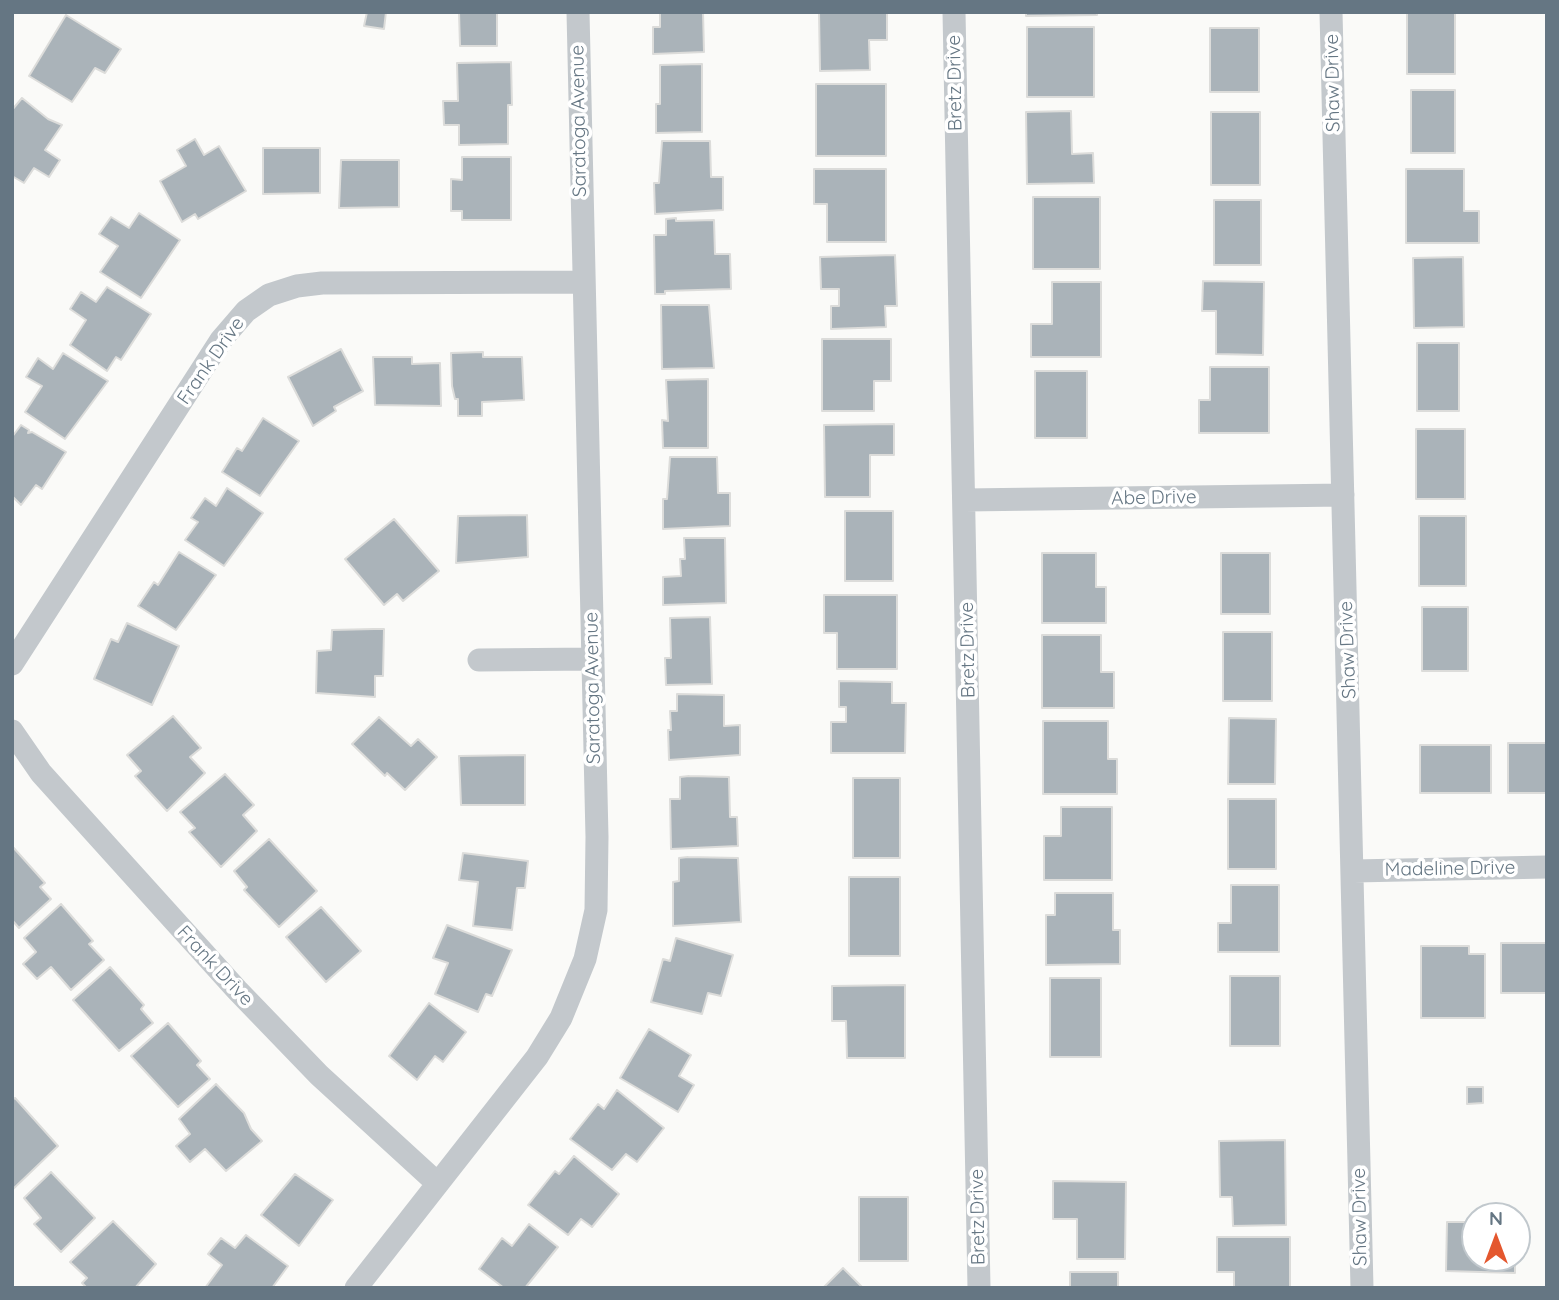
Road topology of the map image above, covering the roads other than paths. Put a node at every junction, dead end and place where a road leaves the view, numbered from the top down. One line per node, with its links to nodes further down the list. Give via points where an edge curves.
1 (578, 12): 4 (street, Saratoga Avenue)
2 (954, 12): 6 (street, Bretz Drive)
3 (1331, 12): 5 (street, Shaw Drive)
4 (582, 282): 7 (street, Saratoga Avenue); 9 (street, Frank Drive, via 322,283 269,295 246,310 221,340)
5 (1343, 495): 6 (street, Abe Drive); 12 (street, Shaw Drive)
6 (965, 500): 15 (street, Bretz Drive)
7 (593, 659): 8 (street); 13 (street, Saratoga Avenue, via 597,898 585,959 561,1018 537,1057)
8 (479, 660)
9 (12, 664)
10 (12, 731): 13 (street, Frank Drive, via 41,774 236,990 319,1075)
11 (1547, 867): 12 (street, Madeline Drive)
12 (1354, 871): 16 (street, Shaw Drive)
13 (438, 1183): 14 (street, Saratoga Avenue)
14 (356, 1288)
15 (979, 1288)
16 (1363, 1288)

